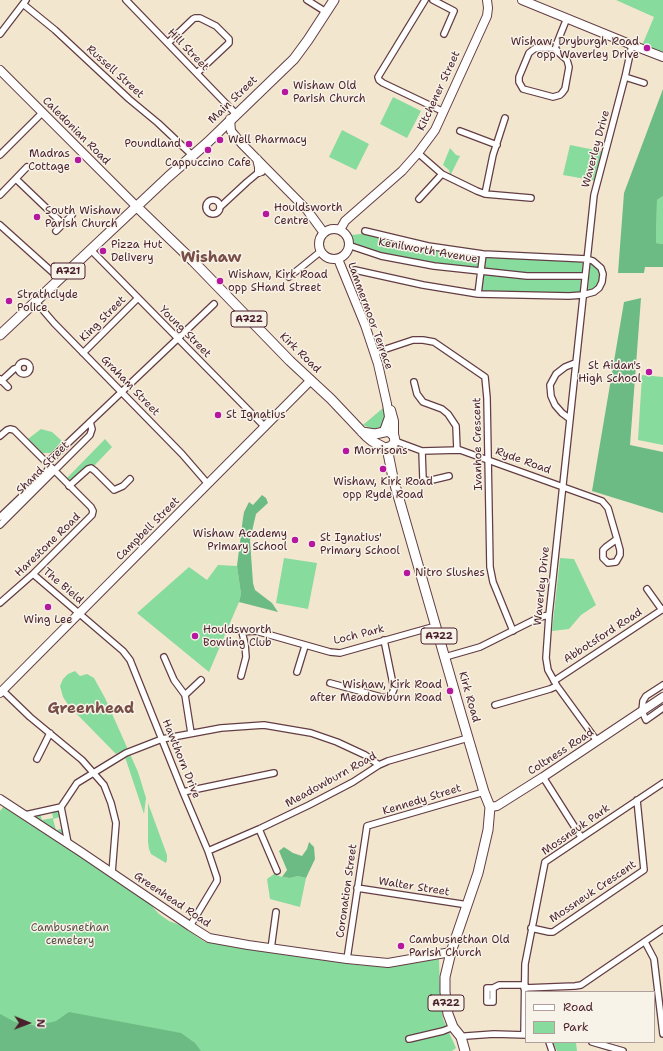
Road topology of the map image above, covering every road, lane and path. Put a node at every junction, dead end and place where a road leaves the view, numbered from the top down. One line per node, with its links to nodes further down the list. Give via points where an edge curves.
1 (126, 0): 13 (street, Hill Street)
2 (307, 0): 9 (street)
3 (334, 0): 9 (main road, Main Street / A721)
4 (425, 0): 22 (street, via 378,77 382,82)
5 (433, 0): 12 (street, via 454,11)
6 (487, 0): 22 (street, Kitchener Street, via 487,16)
7 (522, 0): 10 (street)
8 (25, 2): 11 (street); 29 (street, Russell Street)
9 (326, 12): 23 (main road, Main Street / A721, via 294,60)
10 (567, 18): 14 (street); 15 (street)
11 (0, 34)
12 (444, 34)
13 (168, 43): 18 (street, Hill Street); 18 (street, via 195,18 216,26 230,39 229,43)
14 (632, 45): 16 (street); 19 (street, Waverley Drive)
15 (555, 48): 15 (street, via 538,48 529,53 519,77 523,89 553,97 562,93 570,67)
16 (663, 56)
17 (0, 70): 21 (street, Caledonian Road)
18 (197, 73): 23 (street, Hill Street)
19 (625, 77): 20 (street); 53 (street, Waverley Drive, via 594,195)
20 (644, 83)
21 (43, 112): 28 (street); 40 (street, Caledonian Road)
22 (444, 112): 27 (street, Kitchener Street, via 435,130)
23 (233, 117): 29 (main road, Main Street / A721); 30 (street, via 230,126 232,131)
24 (505, 118): 26 (street)
25 (460, 131): 26 (street)
26 (497, 145): 36 (street, via 490,164)
27 (418, 153): 34 (street); 45 (street, Kitchener Street, via 402,171 345,221)
28 (0, 155)
29 (193, 156): 40 (main road, Main Street / A721)
30 (256, 157): 32 (street); 33 (street)
31 (27, 167): 35 (street)
32 (259, 172): 33 (street); 41 (street)
33 (270, 173): 48 (street, via 307,210)
34 (442, 174): 36 (street); 39 (street)
35 (16, 179): 37 (street); 44 (street)
36 (485, 194): 38 (street)
37 (0, 195)
38 (531, 198)
39 (420, 199)
40 (137, 207): 50 (main road, A721); 72 (main road, Kirk Road / A722)
41 (220, 207)
42 (72, 215): 44 (street)
43 (0, 224): 59 (street)
44 (63, 224): 46 (street)
45 (340, 230): 48 (street, via 334,229); 49 (street, via 347,236)
46 (56, 231)
47 (365, 231): 52 (street, Kenilworth Avenue, via 428,246)
48 (324, 233): 51 (street, via 318,245)
49 (349, 243): 54 (street, Lammermoor Terrace, via 347,252); 56 (street, Kenilworth Avenue, via 380,256 434,266)
50 (90, 250): 59 (main road, A721); 62 (street, Young Street)
51 (320, 252): 54 (street, Lammermoor Terrace, via 329,259); 58 (street)
52 (483, 254): 53 (street, Kenilworth Avenue); 56 (street, Kenilworth Avenue)
53 (587, 258): 57 (street, Waverley Drive); 61 (street, via 601,268 603,274 599,288)
54 (338, 259): 68 (street, Lammermoor Terrace)
55 (355, 270): 60 (street)
56 (482, 271): 57 (street, Kenilworth Avenue, via 528,276); 60 (street, Kenilworth Avenue)
57 (585, 276): 61 (street, Waverley Drive)
58 (289, 277)
59 (60, 278): 63 (main road, A721)
60 (478, 294): 61 (street)
61 (583, 295): 69 (street, Waverley Drive)
62 (137, 299): 66 (street, Young Street); 67 (street, King Street)
63 (36, 302): 65 (main road, A721); 67 (street, Graham Street)
64 (214, 304): 66 (street, Shand Street)
65 (0, 335)
66 (178, 338): 75 (street, Shand Street); 79 (street, Young Street)
67 (83, 353): 75 (street, Graham Street)
68 (374, 353): 76 (street, Lammermoor Terrace); 87 (street, Ivanhoe Crescent, via 413,340 434,342 486,377)
69 (575, 364): 77 (street, Waverley Drive); 77 (street, via 565,367 556,374 550,385 555,405)
70 (17, 368): 71 (street)
71 (1, 380): 74 (street)
72 (311, 380): 79 (street, Campbell Street); 80 (main road, Kirk Road / A722)
73 (414, 382): 85 (street, via 417,394 423,402 448,414 456,426)
74 (8, 387)
75 (122, 392): 78 (street, Shand Street); 91 (street, Graham Street)
76 (387, 404): 81 (street, Lammermoor Terrace, via 389,417); 83 (street, Lammermoor Terrace, via 393,416)
77 (570, 419): 93 (street, Waverley Drive)
78 (90, 422): 88 (street, Shand Street); 88 (street, Shand Street, via 90,435)
79 (265, 427): 91 (street, Campbell Street)
80 (362, 432): 81 (main road); 84 (main road, Kirk Road / A722)
81 (382, 432): 83 (main road, via 391,432); 84 (main road, Kirk Road / A722, via 378,438)
82 (0, 436): 88 (street, Harestone Road, via 7,430 14,430)
83 (395, 438): 84 (main road, via 392,446); 86 (street, Ryde Road)
84 (384, 447): 103 (main road, Kirk Road / A722)
85 (457, 450): 86 (street, Ryde Road); 87 (street, Ryde Road)
86 (422, 451): 89 (street, via 423,479 428,481)
87 (488, 459): 93 (street, Ryde Road); 104 (street, Ivanhoe Crescent, via 490,573)
88 (50, 467): 92 (street, Harestone Road); 94 (street, Shand Street); 95 (street, Shand Street)
89 (449, 476)
90 (130, 478): 92 (street, via 123,486 114,490 91,468)
91 (208, 484): 101 (street, Campbell Street)
92 (69, 486): 97 (street, Harestone Road, via 91,507 92,516)
93 (563, 487): 96 (street, Ryde Road, via 602,501 608,508); 102 (street, Waverley Drive)
94 (0, 517)
95 (0, 525)
96 (617, 539)
97 (33, 574): 99 (street, Harestone Road); 101 (street, The Bield)
98 (647, 589): 100 (street)
99 (0, 603)
100 (662, 610): 113 (street, Abbotsford Road)
101 (79, 613): 115 (street, Campbell Street); 124 (street, Hawthorn Drive, via 130,660)
102 (549, 615): 104 (street); 113 (street, Waverley Drive, via 546,658 548,670)
103 (436, 626): 105 (street, Loch Park); 108 (main road, Kirk Road / A722)
104 (513, 631): 108 (street, via 480,647)
105 (384, 640): 106 (street, Loch Park, via 340,652); 112 (street, via 394,689 392,694 385,698)
106 (305, 646): 109 (street); 110 (street, Loch Park, via 256,631 242,632 246,657)
107 (164, 657): 116 (street, via 174,680)
108 (445, 657): 123 (main road, Kirk Road / A722)
109 (297, 672)
110 (241, 676)
111 (201, 680): 116 (street)
112 (330, 683)
113 (556, 683): 118 (street, Abbotsford Road, via 550,689); 125 (street, Waverley Drive)
114 (663, 684): 120 (street, via 646,696)
115 (1, 692): 122 (street)
116 (185, 695): 121 (street)
117 (663, 697): 120 (street, Coltness Road)
118 (495, 705)
119 (663, 708): 120 (street, via 646,720)
120 (642, 711): 125 (street, Coltness Road)
121 (191, 733): 124 (street); 127 (street, via 264,725 311,733 337,742 365,755)
122 (50, 734): 126 (street); 128 (street)
123 (468, 738): 127 (street, Meadowburn Road); 133 (main road, Kirk Road / A722)
124 (162, 740): 128 (street, via 126,753); 132 (street, Hawthorn Drive)
125 (597, 741): 130 (street, Coltness Road)
126 (38, 759)
127 (379, 765): 140 (street, Meadowburn Road, via 353,782)
128 (94, 772): 136 (street, via 73,787); 145 (street, via 108,794 116,823)
129 (274, 772): 132 (street)
130 (543, 777): 137 (street, Coltness Road, via 496,806); 141 (street)
131 (663, 783): 135 (street, Mossneuk Park)
132 (183, 792): 143 (street, Hawthorn Drive)
133 (484, 792): 137 (main road, Kirk Road / A722); 139 (street, Kennedy Street)
134 (0, 799): 138 (street, Greenhead Road)
135 (637, 800): 141 (street, Mossneuk Park); 150 (street, Mossneuk Crescent, via 644,870 553,932)
136 (61, 807): 138 (street); 142 (street)
137 (490, 807): 147 (main road, Kirk Road / A722, via 483,855)
138 (25, 815): 142 (street, Greenhead Road)
139 (367, 826): 146 (street, Coronation Street)
140 (259, 830): 143 (street, Meadowburn Road); 144 (street)
141 (581, 837): 150 (street, Mossneuk Park, via 545,862)
142 (68, 843): 145 (street, Greenhead Road)
143 (208, 851): 149 (street, Hawthorn Drive, via 217,878)
144 (277, 871)
145 (112, 873): 149 (street, Greenhead Road)
146 (357, 888): 147 (street, Walter Street); 155 (street, Coronation Street)
147 (468, 905): 154 (main road, Kirk Road / A722)
148 (276, 912): 153 (street)
149 (190, 926): 153 (street, Greenhead Road, via 209,938)
150 (531, 928): 156 (street, Mossneuk Park)
151 (663, 929): 152 (street)
152 (645, 942): 156 (street, via 581,985); 158 (street, via 654,959)
153 (271, 949): 155 (street, Greenhead Road)
154 (451, 952): 155 (street, Greenhead Road, via 388,963); 159 (main road, A722, via 446,966 445,992)
155 (347, 959)
156 (524, 986): 157 (street, via 499,985); 161 (street, Mossneuk Park)
157 (493, 988)
158 (661, 1009): 160 (street)
159 (453, 1027): 162 (main road, A722); 163 (street, via 443,1032)
160 (663, 1034)
161 (525, 1035): 162 (street)
162 (461, 1037): 165 (main road, A722)
163 (409, 1039)
164 (595, 1043): 166 (street)
165 (465, 1051)
166 (623, 1051)

